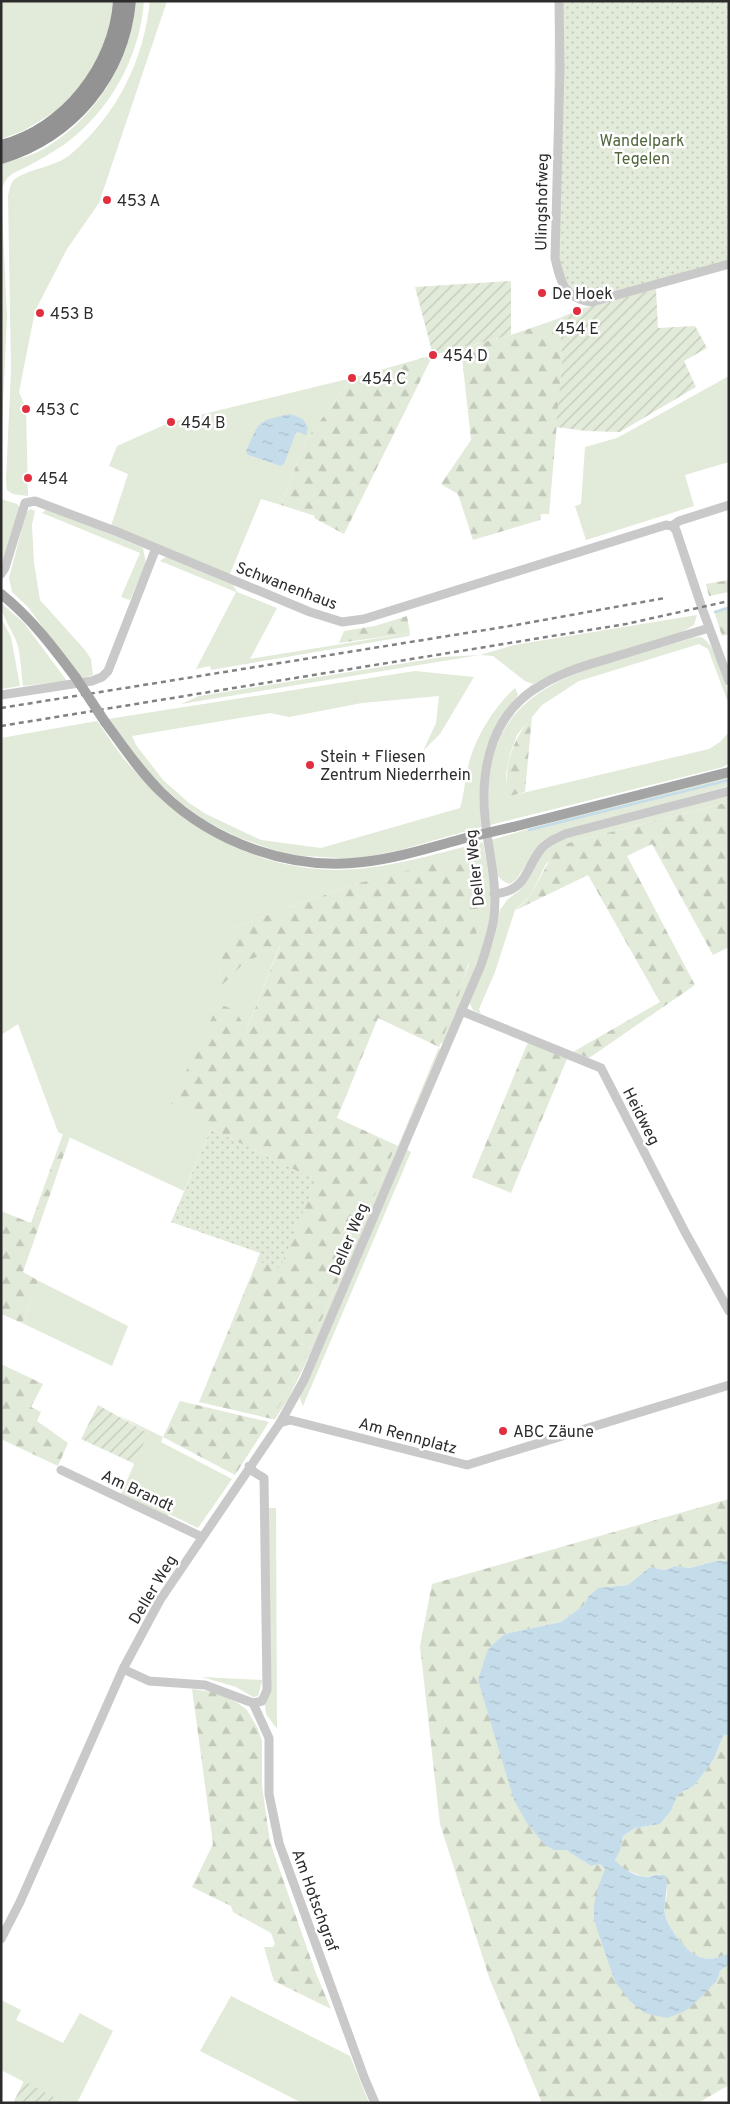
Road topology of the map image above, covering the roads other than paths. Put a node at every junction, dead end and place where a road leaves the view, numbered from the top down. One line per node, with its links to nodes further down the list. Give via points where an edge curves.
1 (119, 1): 4 (highway, via 109,46 97,72 81,94 39,130)
2 (130, 1): 5 (highway, via 126,29 116,58 95,94 68,123 52,134 35,145)
3 (559, 1): 6 (street, Ulingshofweg, via 555,258 564,288 581,301 592,302)
4 (1, 146)
5 (1, 158)
6 (729, 264)
7 (729, 505): 8 (street, Schwanenhaus)
8 (672, 526): 9 (street, Schwanenhaus, via 666,525 364,619 342,622 310,612); 12 (street)
9 (156, 548): 10 (street, Schwanenhaus, via 35,501 25,503); 14 (street, via 108,671 102,678)
10 (1, 574)
11 (1, 594): 15 (main road, bridge, via 20,609 45,637 136,764 162,794 211,830 267,854 317,863 362,862 410,853)
12 (709, 628): 13 (street); 17 (street, Deller Weg, via 560,675 534,690 514,707 494,738 484,776 485,821)
13 (729, 680)
14 (1, 694)
15 (729, 772)
16 (729, 791): 17 (street, via 565,834 542,848 515,888)
17 (494, 894): 18 (street, Deller Weg, via 490,939)
18 (461, 1011): 19 (street, Heidweg, via 601,1068); 21 (street, Deller Weg, via 308,1372)
19 (729, 1311)
20 (729, 1385): 21 (street, Am Rennplatz, via 467,1466 290,1420)
21 (280, 1423): 22 (street, Deller Weg)
22 (249, 1466): 24 (street, Deller Weg); 26 (street, via 264,1478 266,1690 262,1701)
23 (61, 1470): 24 (street, Am Brandt)
24 (202, 1537): 25 (street, Deller Weg, via 160,1600)
25 (124, 1669): 26 (street, via 149,1681 205,1685); 27 (street, Deller Weg)
26 (253, 1704): 28 (street, Am Hotschgraf, via 269,1738 269,1794 279,1842)
27 (1, 1939)
28 (375, 2103)

